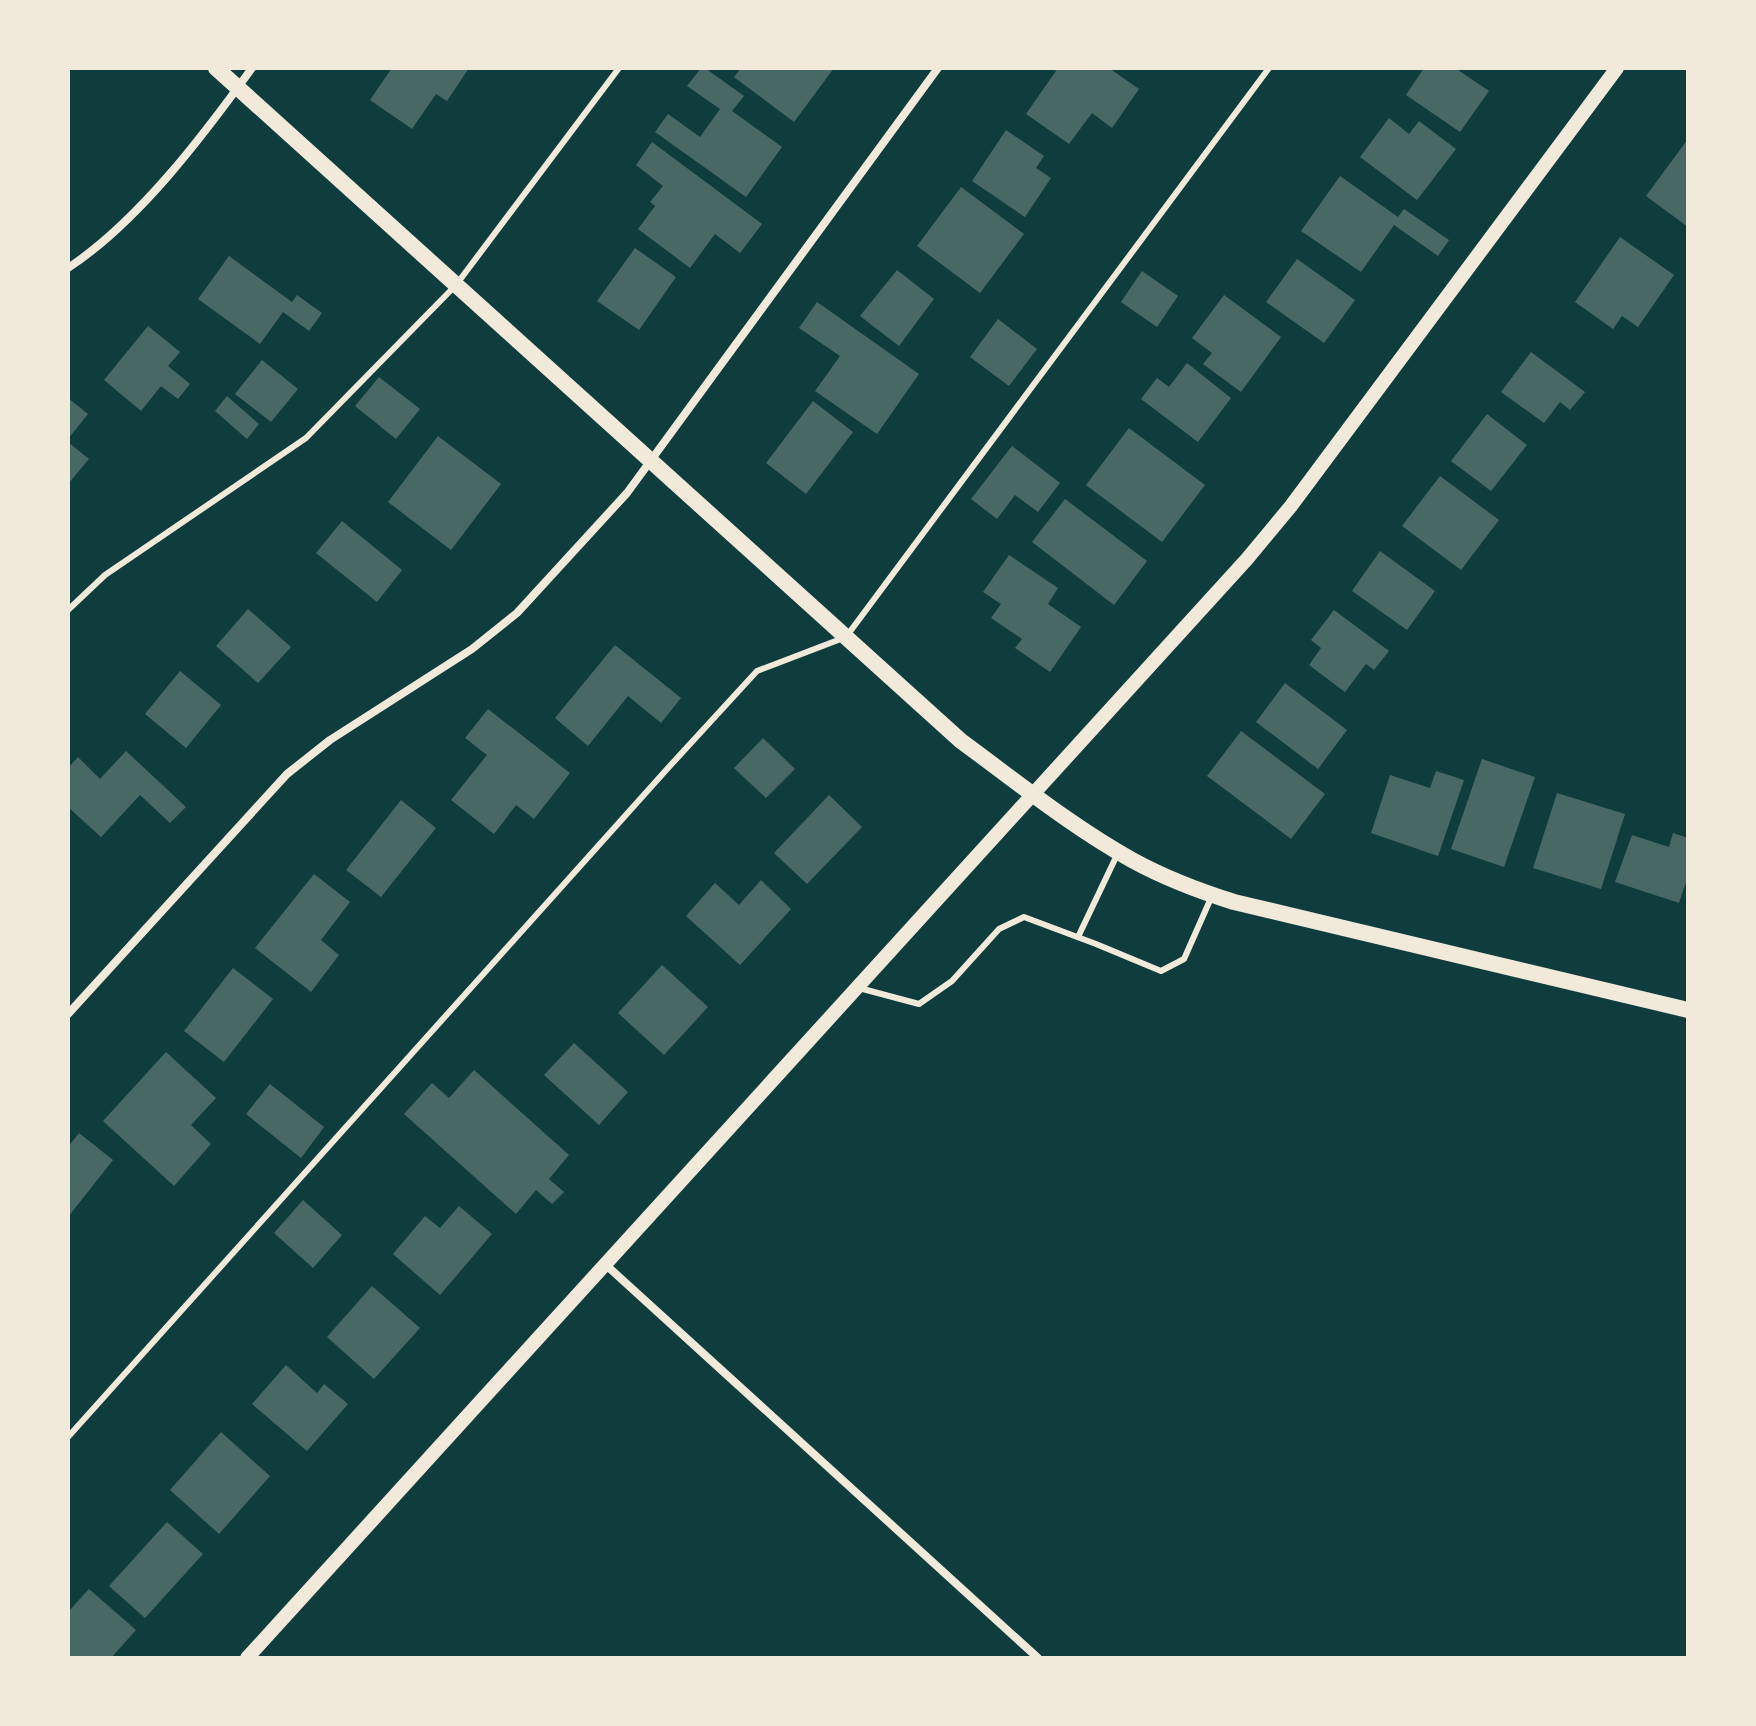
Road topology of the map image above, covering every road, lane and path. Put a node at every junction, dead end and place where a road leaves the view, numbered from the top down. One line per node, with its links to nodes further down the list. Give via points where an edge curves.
1 (216, 68): 7 (main road)
2 (252, 68): 7 (street)
3 (619, 68): 9 (lane)
4 (938, 68): 10 (street)
5 (1269, 68): 12 (lane)
6 (1617, 68): 13 (street, via 1291,506)
7 (238, 88): 8 (street, via 132,216); 9 (main road)
8 (68, 268)
9 (456, 285): 10 (main road); 11 (lane, via 306,438 105,575)
10 (650, 461): 12 (main road); 19 (street, via 517,613 287,774)
11 (68, 610)
12 (846, 637): 13 (main road, via 961,741); 21 (lane, via 757,671)
13 (1033, 794): 14 (main road); 17 (street)
14 (1118, 852): 15 (main road); 16 (lane)
15 (1213, 894): 16 (lane, via 1184,959 1161,971); 18 (main road)
16 (1078, 937): 17 (lane, via 1024,917 999,929 952,981 919,1004)
17 (858, 987): 20 (street)
18 (1688, 1010)
19 (68, 1014)
20 (606, 1265): 22 (street); 23 (street)
21 (68, 1437)
22 (247, 1658)
23 (1038, 1658)

